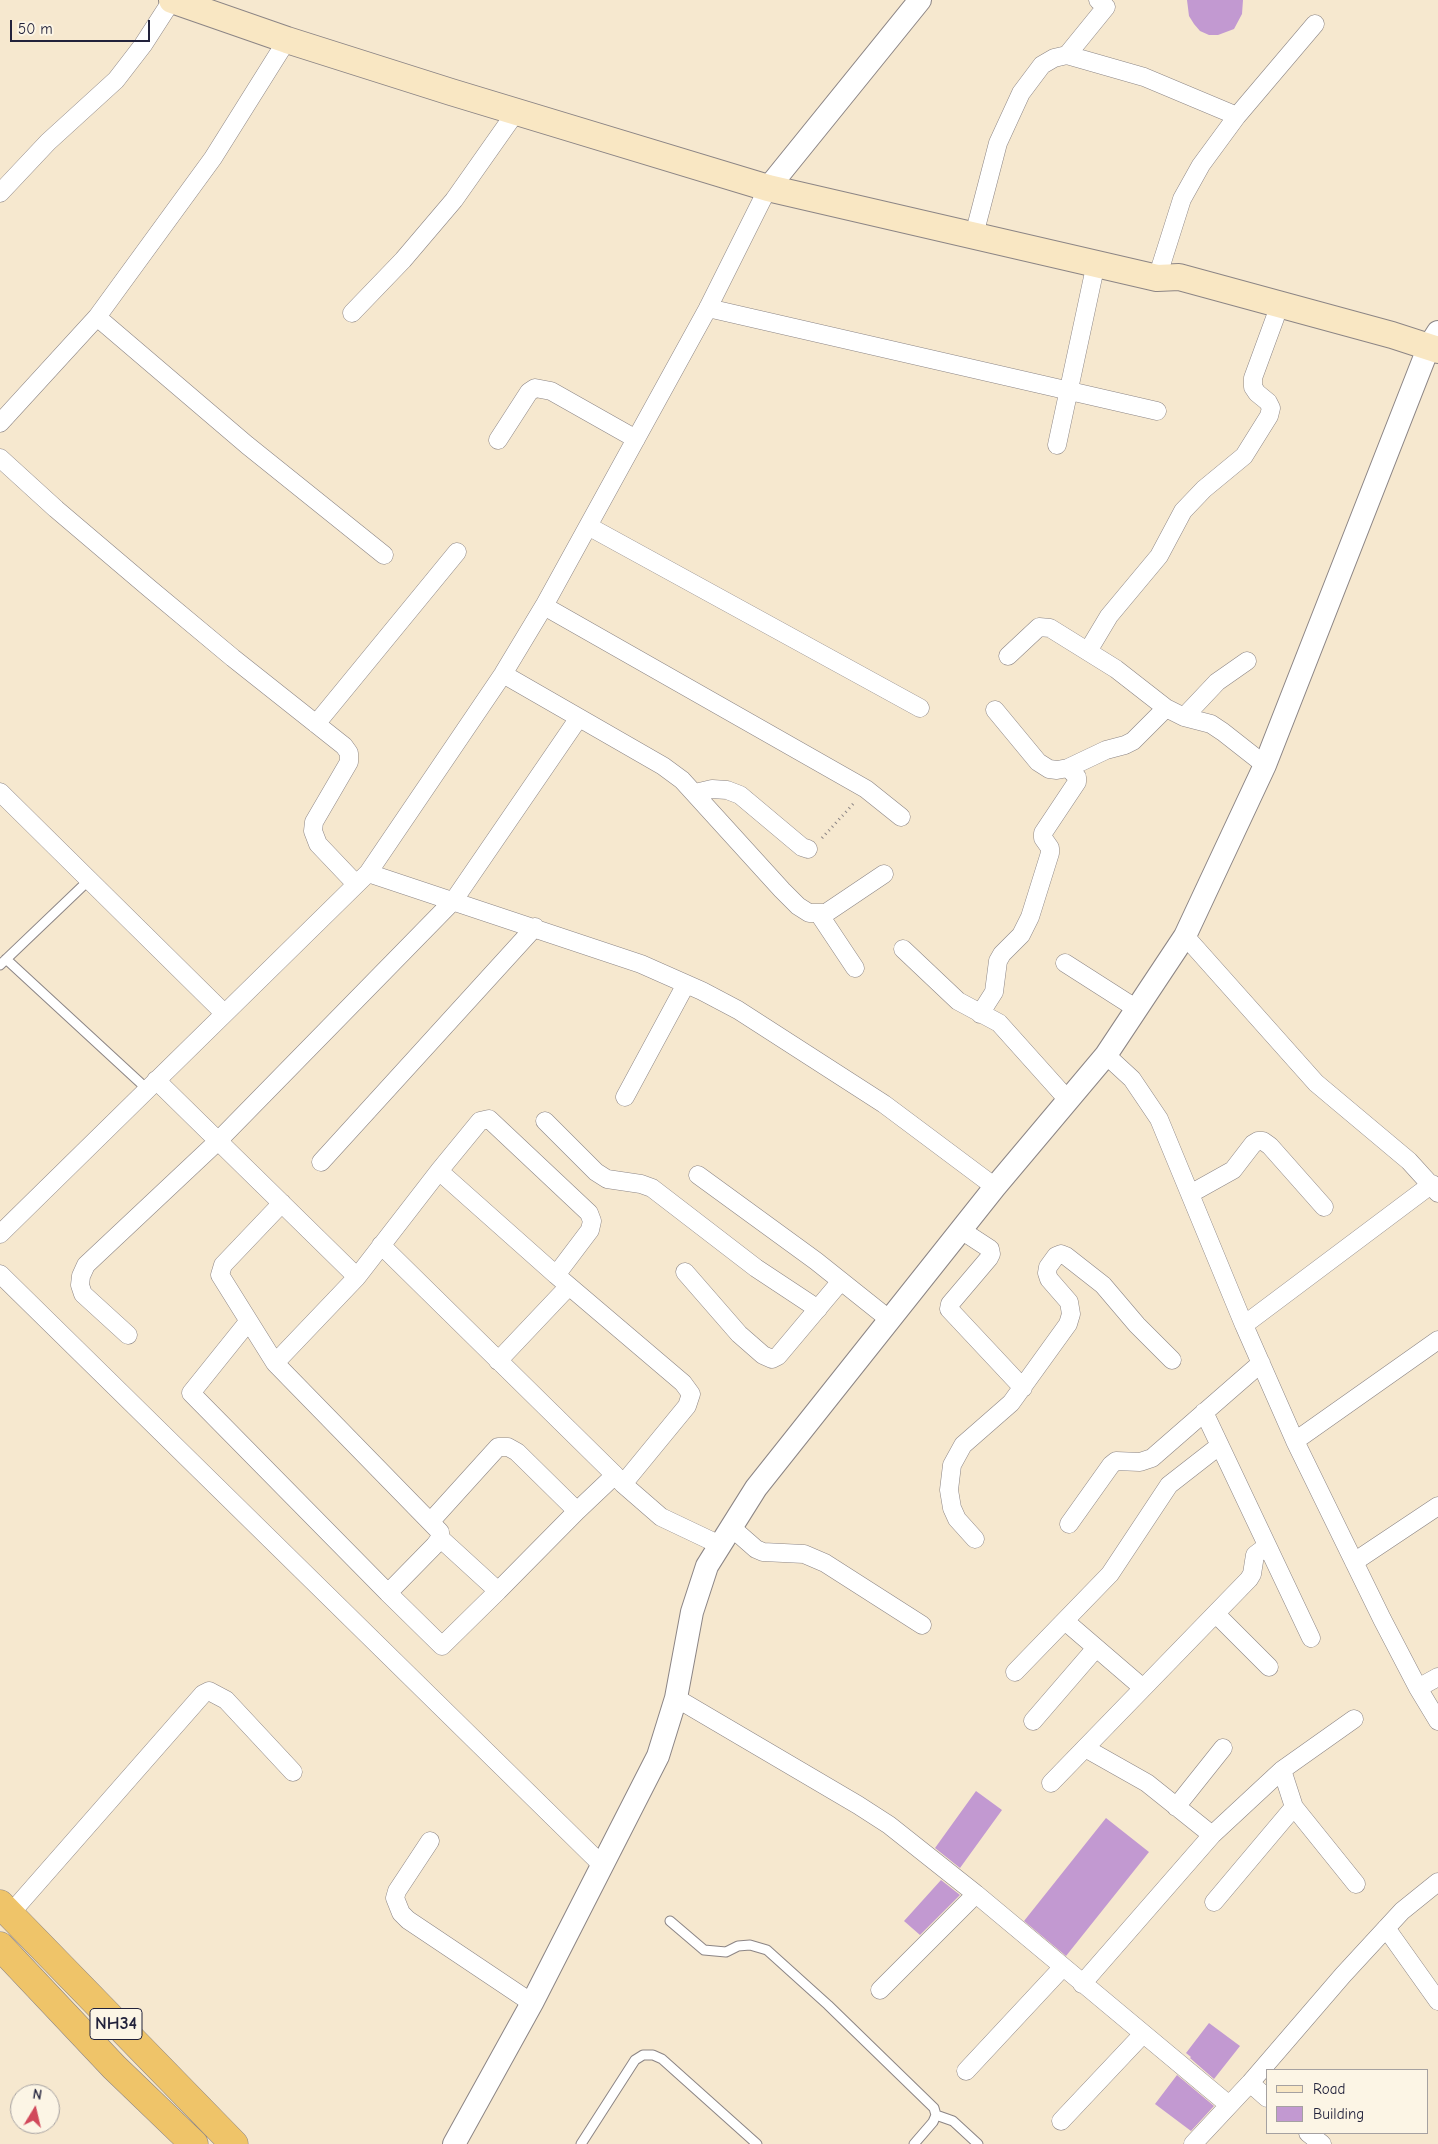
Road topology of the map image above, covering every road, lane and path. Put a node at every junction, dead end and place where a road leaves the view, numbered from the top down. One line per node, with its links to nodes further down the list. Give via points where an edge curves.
1 (172, 0): 5 (main road); 10 (street, via 116,80 48,142)
2 (920, 0): 9 (street)
3 (1106, 2): 6 (street)
4 (1315, 24): 8 (street)
5 (287, 40): 7 (main road); 16 (street, via 213,158)
6 (1067, 55): 8 (street, via 1144,77); 11 (street, via 1042,65 1021,93 998,143)
7 (516, 112): 9 (main road); 15 (street, via 454,200)
8 (1236, 116): 13 (street, via 1201,165 1182,199)
9 (768, 188): 11 (main road); 14 (street)
10 (0, 193)
11 (974, 235): 12 (main road)
12 (1096, 263): 13 (main road); 19 (street)
13 (1157, 278): 17 (main road, via 1173,292); 18 (main road, via 1179,277)
14 (708, 308): 19 (street); 22 (street)
15 (352, 313)
16 (97, 317): 21 (street); 28 (street, via 247,445)
17 (1275, 318): 18 (main road); 30 (street, via 1253,378 1253,387 1271,408 1269,416 1244,456 1204,489 1183,512 1159,556 1109,616)
18 (1433, 352): 40 (street)
19 (1068, 391): 20 (street); 24 (street)
20 (1157, 411)
21 (0, 423)
22 (636, 439): 23 (street, via 551,391 535,388 529,392); 26 (street)
23 (498, 440)
24 (1057, 445)
25 (0, 458): 39 (street, via 149,588)
26 (588, 526): 29 (street); 34 (street)
27 (457, 552): 39 (street)
28 (384, 555)
29 (544, 606): 33 (street); 42 (street)
30 (1088, 651): 31 (street, via 1050,628 1040,627); 35 (street)
31 (1008, 656)
32 (1246, 661): 37 (street, via 1217,682)
33 (503, 674): 38 (street); 48 (street)
34 (920, 708)
35 (1166, 708): 37 (street); 41 (street, via 1125,745 1100,752)
36 (994, 710): 41 (street, via 1038,762 1057,770)
37 (1184, 717): 40 (street, via 1210,724)
38 (578, 719): 44 (street, via 663,766); 50 (street)
39 (316, 724): 48 (street, via 349,752 349,762 314,822 313,831 318,844)
40 (1265, 765): 53 (street)
41 (1068, 768): 61 (street, via 1077,777 1077,782 1042,833 1050,853 1030,917 1021,935 998,961 994,992)
42 (866, 789): 45 (street); 46 (path, via 814,847)
43 (0, 792): 49 (street)
44 (695, 793): 46 (street, via 712,788 740,796); 51 (street, via 798,906 809,913)
45 (901, 817)
46 (808, 849)
47 (884, 874): 51 (street, via 826,913)
48 (362, 878): 50 (street); 60 (street)
49 (90, 880): 55 (lane); 60 (street)
50 (454, 900): 52 (street); 67 (street)
51 (819, 914): 57 (street)
52 (535, 927): 58 (street, via 642,964); 68 (street)
53 (1185, 936): 59 (street); 72 (street, via 1316,1083 1409,1161)
54 (903, 949): 61 (street, via 946,990)
55 (3, 962): 63 (lane)
56 (1065, 963): 59 (street)
57 (855, 968)
58 (686, 984): 64 (street); 71 (street, via 738,1010 884,1104)
59 (1137, 1009): 62 (street)
60 (224, 1013): 63 (street)
61 (980, 1014): 65 (street, via 999,1023)
62 (1106, 1055): 65 (street); 73 (street, via 1132,1079 1154,1112)
63 (151, 1084): 67 (street); 77 (street)
64 (624, 1097)
65 (1068, 1100): 71 (street)
66 (545, 1121): 84 (street, via 596,1172 607,1178 652,1188 756,1268)
67 (218, 1141): 74 (street); 88 (street, via 86,1265 80,1284 83,1294)
68 (321, 1162)
69 (439, 1171): 78 (street); 82 (street); 82 (street, via 480,1122 489,1119 589,1213 592,1221 590,1230)
70 (698, 1175): 83 (street)
71 (995, 1187): 76 (street)
72 (1435, 1189): 87 (street)
73 (1190, 1194): 75 (street, via 1233,1170 1253,1144 1263,1141); 87 (street)
74 (282, 1203): 81 (street); 86 (street, via 220,1270 223,1282)
75 (1324, 1207)
76 (961, 1230): 85 (street); 94 (street, via 990,1248 991,1254 949,1309)
77 (0, 1234)
78 (381, 1245): 81 (street); 91 (street)
79 (685, 1272): 84 (street, via 739,1334 768,1358 778,1356)
80 (0, 1274): 133 (street)
81 (357, 1277): 92 (street)
82 (562, 1280): 91 (street); 98 (street, via 683,1383 691,1394 687,1406)
83 (841, 1281): 84 (street); 85 (street)
84 (818, 1310)
85 (890, 1320): 103 (street, via 756,1488)
86 (248, 1322): 92 (street); 109 (street, via 191,1393)
87 (1244, 1325): 93 (street)
88 (128, 1335)
89 (1438, 1340): 96 (street)
90 (1172, 1360): 94 (street, via 1103,1285 1061,1254 1056,1256 1047,1273 1069,1302 1071,1314 1068,1324)
91 (498, 1361): 98 (street)
92 (275, 1363): 101 (street)
93 (1261, 1363): 95 (street); 96 (street)
94 (1023, 1388): 105 (street, via 999,1416 963,1445 952,1465 949,1490 952,1508 957,1519)
95 (1204, 1412): 97 (street); 102 (street, via 1152,1458 1140,1462 1116,1461 1110,1465)
96 (1295, 1441): 107 (street)
97 (1220, 1446): 106 (street); 111 (street, via 1169,1485 1110,1574)
98 (618, 1479): 100 (street); 103 (street, via 661,1517)
99 (1438, 1506): 107 (street)
100 (577, 1511): 101 (street, via 508,1446 498,1447); 108 (street)
101 (431, 1521): 104 (street, via 440,1532)
102 (1069, 1524)
103 (726, 1536): 112 (street, via 763,1552 804,1554 825,1563); 120 (street, via 707,1566 692,1612)
104 (440, 1538): 108 (street); 109 (street)
105 (975, 1539)
106 (1267, 1546): 110 (street, via 1256,1555 1249,1579); 113 (street)
107 (1354, 1562): 119 (street)
108 (498, 1590): 109 (street, via 442,1646)
109 (388, 1593)
110 (1216, 1614): 115 (street); 118 (street)
111 (1065, 1621): 114 (street); 116 (street)
112 (922, 1625)
113 (1311, 1638)
114 (1096, 1648): 118 (street); 122 (street)
115 (1269, 1667)
116 (1015, 1672)
117 (1438, 1677): 119 (street)
118 (1143, 1688): 124 (street)
119 (1418, 1688): 123 (street)
120 (676, 1698): 133 (street, via 658,1756); 136 (street, via 889,1825)
121 (1354, 1719): 126 (street)
122 (1033, 1721)
123 (1438, 1721)
124 (1085, 1748): 128 (street); 129 (street, via 1147,1783)
125 (1223, 1748): 129 (street)
126 (1282, 1770): 130 (street); 131 (street)
127 (293, 1772): 138 (street, via 226,1700 209,1692 203,1694)
128 (1051, 1783)
129 (1176, 1807): 131 (street)
130 (1294, 1807): 135 (street); 137 (street)
131 (1212, 1836): 145 (street)
132 (430, 1841): 149 (street, via 397,1891 395,1898 401,1913)
133 (602, 1865): 149 (street)
134 (1438, 1882): 140 (street, via 1402,1910)
135 (1356, 1884)
136 (976, 1894): 143 (street); 147 (street)
137 (1214, 1902)
138 (5, 1909): 142 (highway, NH34)
139 (670, 1921): 156 (lane, via 704,1950 726,1952 750,1945 767,1950 934,2108)
140 (1386, 1928): 148 (street); 153 (street)
141 (0, 1946): 144 (highway, NH34)
142 (49, 1955): 144 (highway); 146 (highway, NH34)
143 (1062, 1968): 145 (street); 152 (street)
144 (28, 1976): 150 (highway, NH34)
145 (1082, 1984): 151 (street)
146 (83, 1990): 150 (highway); 160 (highway, NH34)
147 (880, 1990)
148 (1438, 2001)
149 (532, 2003): 161 (street)
150 (62, 2012): 159 (highway, NH34)
151 (1143, 2034): 155 (street); 157 (street)
152 (966, 2070)
153 (1250, 2083): 154 (street); 155 (street)
154 (1266, 2097)
155 (1229, 2105): 166 (street)
156 (936, 2115): 164 (lane); 165 (lane, via 953,2121)
157 (1061, 2120)
158 (1309, 2134): 167 (street)
159 (194, 2144)
160 (234, 2144)
161 (454, 2144)
162 (581, 2144): 163 (lane, via 635,2060 644,2055 662,2059)
163 (757, 2144)
164 (914, 2144)
165 (978, 2144)
166 (1192, 2144)
167 (1322, 2144)

